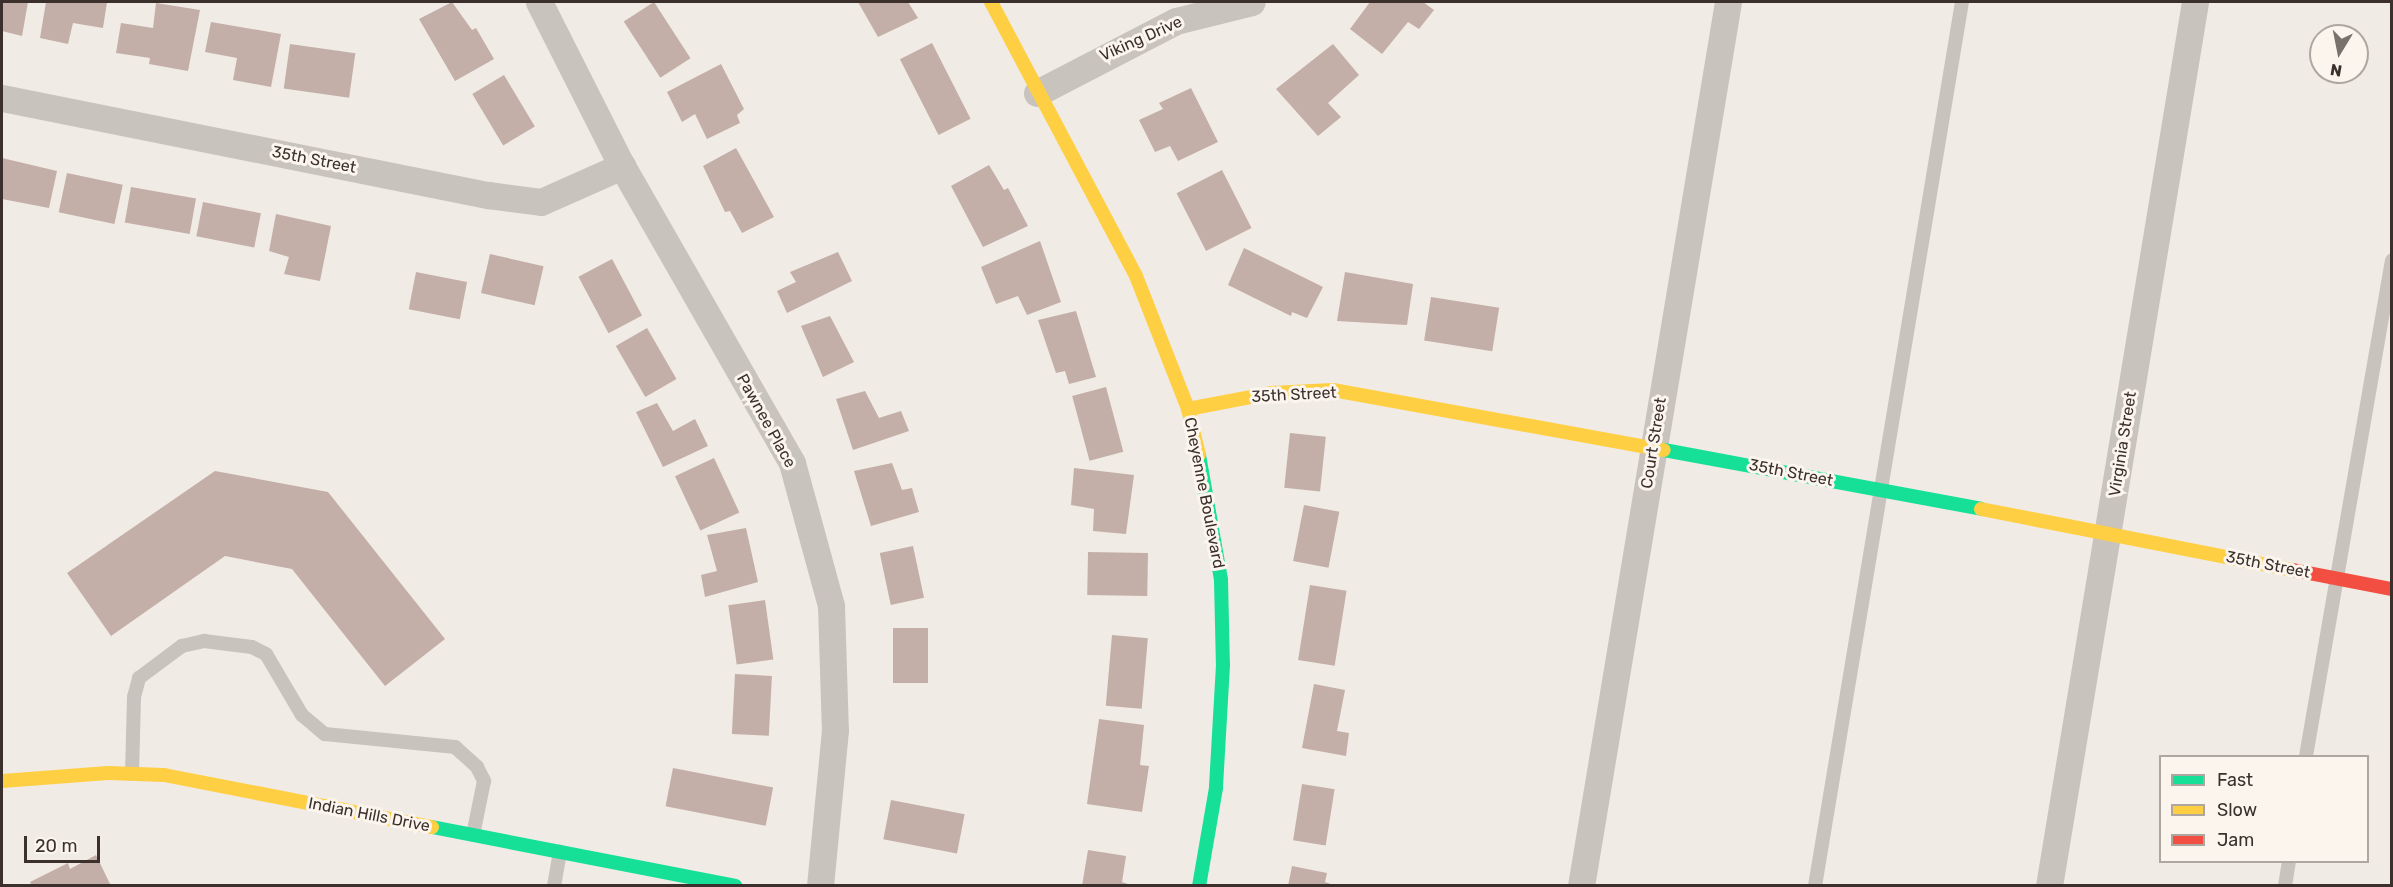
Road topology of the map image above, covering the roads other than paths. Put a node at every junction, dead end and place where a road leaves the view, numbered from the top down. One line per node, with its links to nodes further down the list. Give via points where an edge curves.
1 (539, 2): 9 (street, Pawnee Place)
2 (991, 2): 7 (street, Cheyenne Boulevard)
3 (1252, 2): 7 (street, Viking Drive, via 1176,21)
4 (1728, 2): 12 (street, Court Street)
5 (1962, 2): 13 (lane)
6 (2195, 2): 14 (street, Virginia Street)
7 (1037, 93): 11 (street, Cheyenne Boulevard, via 1136,276)
8 (2, 98): 9 (street, 35th Street, via 488,195 541,202)
9 (622, 166): 25 (street, Pawnee Place, via 792,463 831,606 835,730)
10 (2391, 260): 15 (lane)
11 (1188, 409): 12 (street, 35th Street, via 1272,393 1334,390); 26 (street, Cheyenne Boulevard, via 1208,495 1221,580 1223,654 1216,788)
12 (1653, 447): 13 (street, 35th Street); 27 (street, Court Street)
13 (1882, 490): 14 (street, 35th Street); 28 (lane)
14 (2109, 534): 15 (street, 35th Street); 29 (street, Virginia Street)
15 (2336, 579): 16 (street, 35th Street); 17 (lane)
16 (2391, 589)
17 (2306, 755)
18 (132, 774): 19 (street, Indian Hills Drive); 20 (street, Indian Hills Drive, via 164,776); 20 (lane, via 134,697 139,678 182,646 204,641 242,645 266,654 302,715 325,734 455,747 477,767 484,781)
19 (2, 782)
20 (473, 835): 21 (street, Indian Hills Drive)
21 (560, 852): 23 (lane); 24 (street, Indian Hills Drive)
22 (2289, 863): 30 (lane)
23 (554, 885)
24 (735, 885)
25 (820, 885)
26 (1199, 885)
27 (1581, 885)
28 (1815, 885)
29 (2049, 885)
30 (2285, 885)

